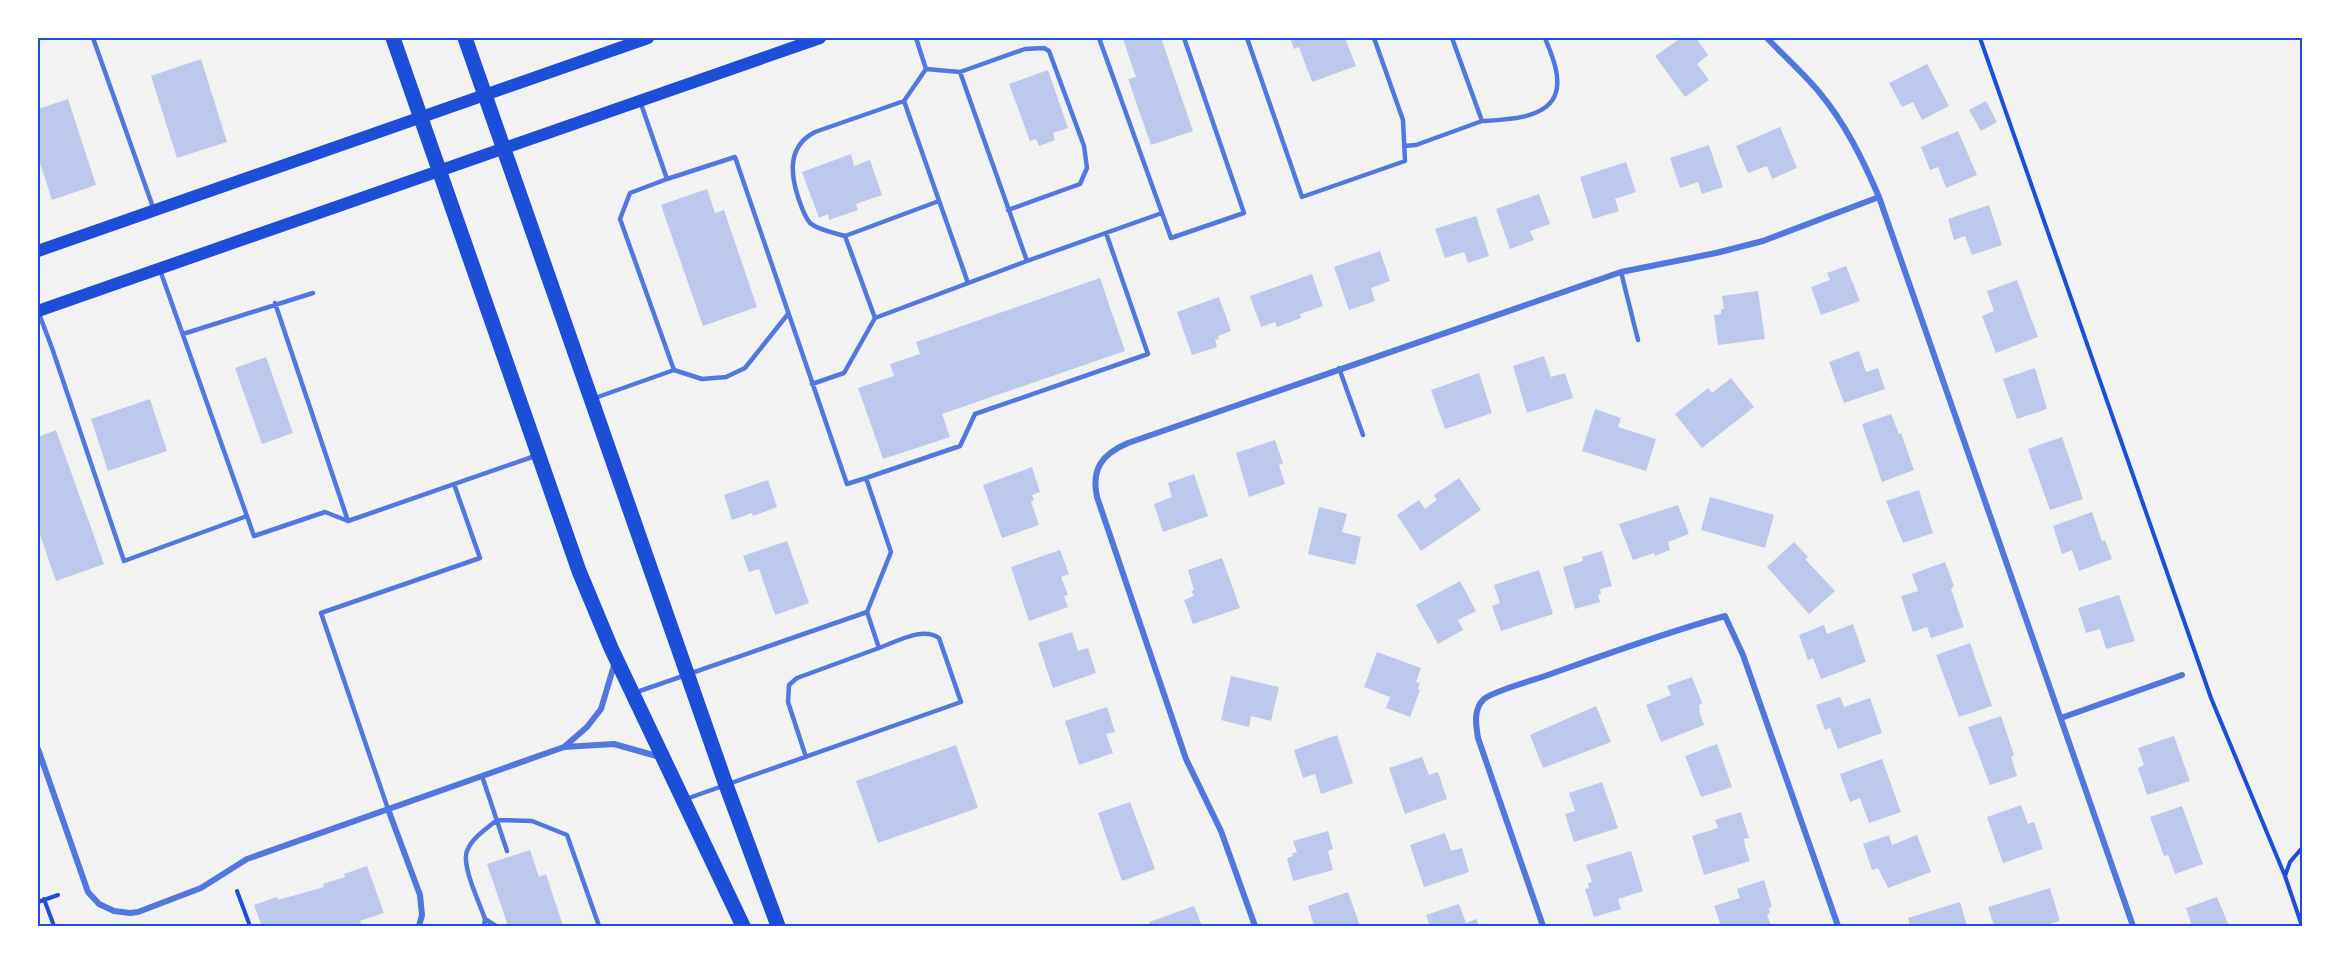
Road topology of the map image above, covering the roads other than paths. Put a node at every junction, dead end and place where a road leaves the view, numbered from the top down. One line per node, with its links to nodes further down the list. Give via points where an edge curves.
1 (93, 38): 27 (lane)
2 (393, 38): 19 (main road)
3 (465, 38): 16 (main road)
4 (648, 38): 16 (main road)
5 (820, 38): 17 (main road)
6 (916, 38): 14 (lane)
7 (1099, 38): 29 (lane)
8 (1184, 38): 29 (lane, via 1244,213 1171,238)
9 (1247, 38): 22 (lane, via 1302,197 1405,161)
10 (1374, 38): 22 (lane, via 1403,120)
11 (1452, 38): 20 (lane)
12 (1545, 38): 20 (lane, via 1556,68 1557,91 1551,102 1526,116)
13 (1767, 38): 25 (street, via 1832,110 1862,159)
14 (926, 69): 15 (lane); 18 (lane)
15 (960, 72): 28 (lane); 28 (lane, via 1025,49 1044,48 1049,51 1084,146 1087,168 1080,184)
16 (485, 95): 19 (main road); 21 (main road)
17 (640, 100): 21 (main road); 24 (lane)
18 (904, 101): 26 (lane); 31 (lane, via 814,132 795,153 793,179 806,217 815,226)
19 (420, 117): 23 (main road); 27 (main road)
20 (1482, 121): 22 (lane)
21 (504, 147): 23 (main road); 47 (main road)
22 (1404, 147)
23 (439, 170): 34 (main road); 49 (main road)
24 (667, 179): 40 (lane, via 735,158); 45 (lane, via 630,194 620,219)
25 (1879, 197): 35 (street, via 1763,241); 60 (street)
26 (939, 201): 31 (lane); 36 (lane)
27 (154, 210): 32 (main road)
28 (1008, 210): 33 (lane)
29 (1162, 213): 30 (lane)
30 (1106, 233): 33 (lane); 50 (lane, via 1148,354 975,414 960,446)
31 (845, 236): 41 (lane)
32 (38, 251)
33 (1027, 261): 36 (lane)
34 (159, 268): 39 (main road); 42 (lane)
35 (1621, 272): 43 (lane); 44 (street)
36 (968, 283): 41 (lane)
37 (313, 292): 38 (lane)
38 (275, 303): 42 (lane); 53 (lane)
39 (38, 311): 52 (lane, via 124,561)
40 (788, 314): 45 (lane, via 745,368 726,377 702,379); 46 (lane)
41 (875, 318): 46 (lane, via 844,373)
42 (183, 334): 52 (lane)
43 (1638, 340)
44 (1339, 368): 48 (lane); 78 (street, via 1117,447 1102,461 1095,477 1097,497 1186,759 1221,831)
45 (674, 370): 47 (lane)
46 (812, 384): 50 (lane, via 847,484)
47 (592, 398): 57 (main road)
48 (1363, 435)
49 (538, 456): 51 (lane); 56 (main road, via 579,571)
50 (866, 478): 54 (lane, via 891,552)
51 (454, 484): 53 (lane); 68 (lane, via 480,558 321,613)
52 (247, 516): 53 (lane, via 254,536 326,512)
53 (348, 521)
54 (867, 612): 55 (lane); 57 (lane)
55 (879, 648): 63 (lane, via 797,678 789,686 788,702); 63 (lane, via 925,633 934,634 939,638 961,702)
56 (616, 658): 59 (main road); 61 (street, via 601,709)
57 (688, 675): 59 (lane); 66 (main road)
58 (2182, 675): 60 (street)
59 (633, 693): 64 (main road)
60 (2061, 718): 81 (street)
61 (564, 747): 64 (street, via 614,744); 65 (street)
62 (38, 749): 68 (street, via 84,884 93,899 122,913 138,912 201,888 247,859)
63 (806, 757): 66 (lane)
64 (664, 758): 67 (main road)
65 (482, 776): 68 (street); 69 (lane)
66 (726, 785): 67 (lane); 77 (main road)
67 (684, 799): 76 (main road)
68 (388, 809): 72 (street, via 420,895)
69 (496, 820): 70 (lane); 71 (lane, via 466,852 465,864); 75 (lane, via 532,821 567,835)
70 (507, 851)
71 (485, 919): 73 (lane); 74 (lane)
72 (419, 927)
73 (484, 927)
74 (496, 927)
75 (599, 927)
76 (742, 927)
77 (778, 927)
78 (1255, 927)
79 (1543, 927): 80 (street, via 1478,738 1479,705 1486,698 1725,616 1743,655)
80 (1838, 927)
81 (2133, 927)

